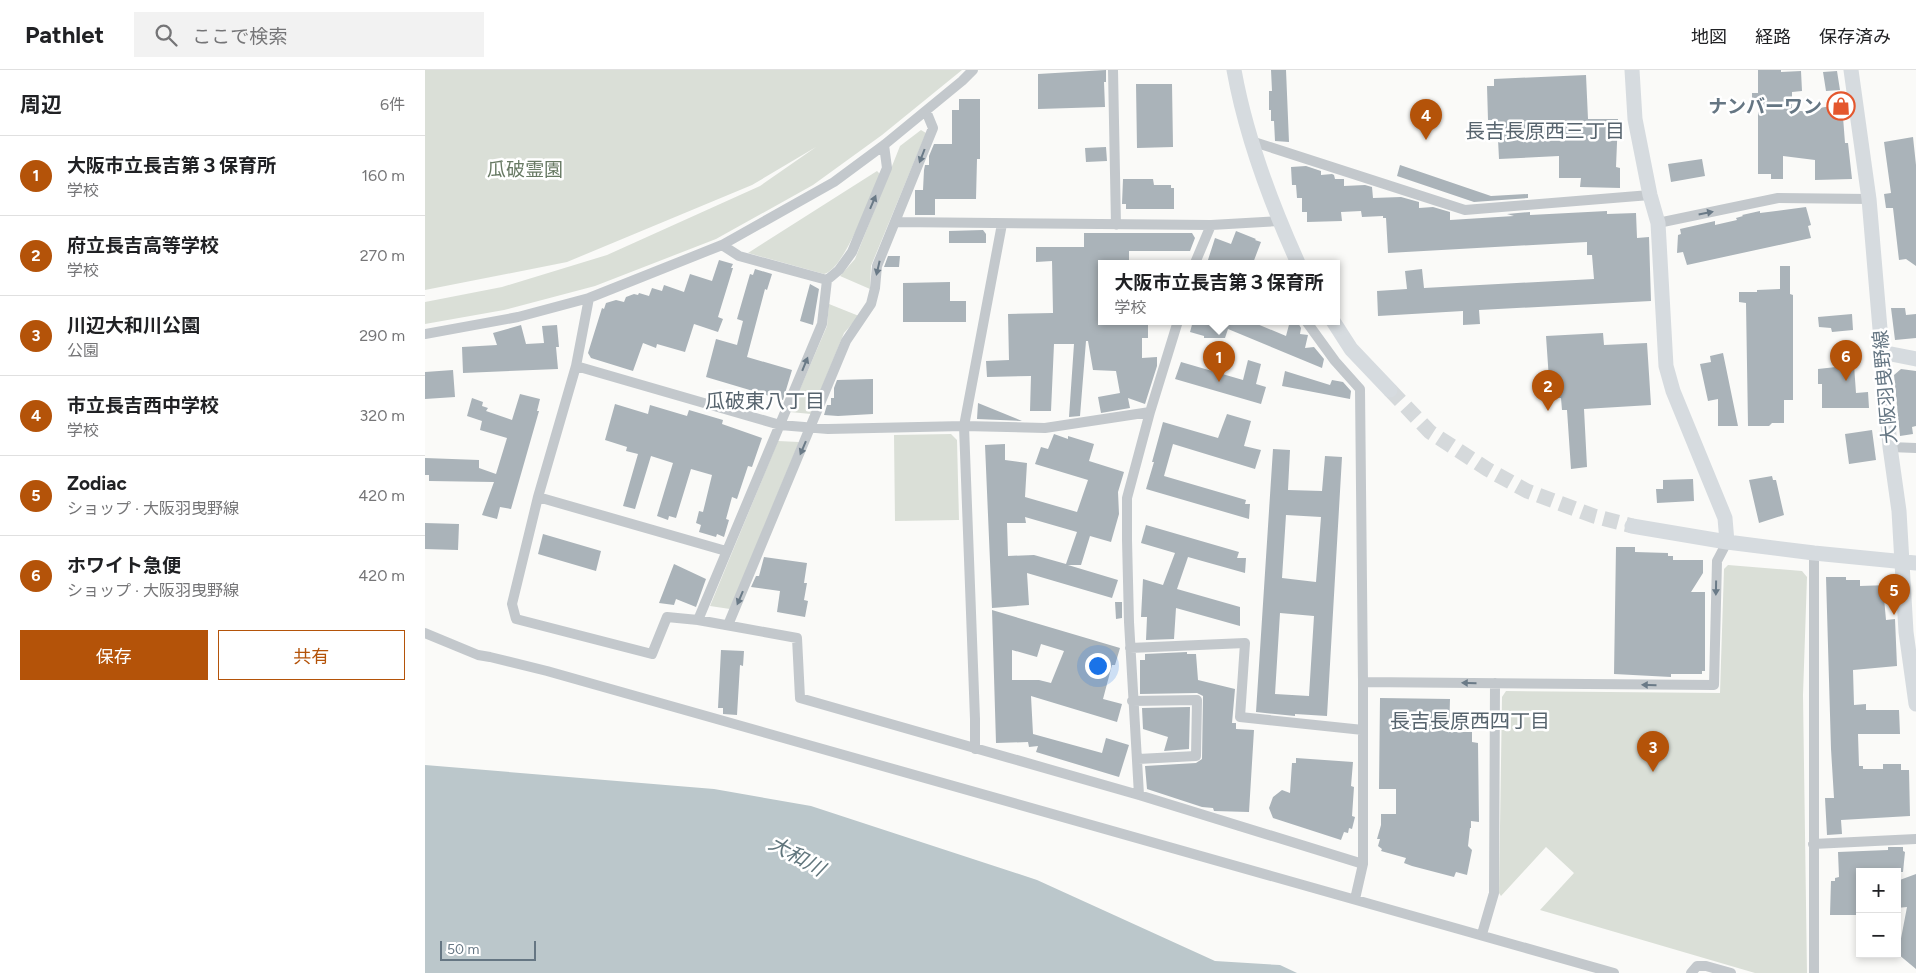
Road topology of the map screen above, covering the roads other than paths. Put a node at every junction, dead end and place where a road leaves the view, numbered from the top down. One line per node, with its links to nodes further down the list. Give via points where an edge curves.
1 (973, 70): 6 (street)
2 (1113, 70): 15 (street)
3 (1234, 70): 7 (street)
4 (1632, 70): 9 (street, via 1635,119)
5 (1851, 70): 10 (street, 大阪羽曳野線)
6 (926, 111): 8 (street); 12 (street, one-way to 12, via 933,128)
7 (1251, 141): 9 (street, via 1465,210); 11 (street)
8 (885, 145): 17 (street, via 834,182); 20 (street, one-way to 8, via 852,252 887,168)
9 (1650, 195): 13 (street)
10 (1869, 199): 13 (street, one-way to 10, via 1778,198); 26 (street, 大阪羽曳野線)
11 (1279, 221): 16 (street); 19 (street)
12 (896, 222): 14 (street); 33 (street, one-way to 33, via 877,266 871,304 846,341)
13 (1658, 223): 38 (street, via 1666,366 1673,391 1725,518)
14 (1002, 224): 15 (street); 32 (street)
15 (1116, 225): 16 (street)
16 (1211, 225): 18 (street)
17 (722, 245): 20 (street, via 739,256); 21 (street)
18 (1196, 260)
19 (1294, 260)
20 (827, 280): 31 (street, one-way to 20, via 822,324)
21 (589, 298): 25 (street, via 517,317); 28 (street)
22 (1177, 325): 30 (street)
23 (1309, 325): 46 (street, via 1360,389)
24 (1336, 325): 29 (street, via 1351,349)
25 (425, 334)
26 (1881, 352): 27 (street); 34 (street, 大阪羽曳野線)
27 (1916, 360)
28 (576, 366): 31 (street); 36 (street)
29 (1391, 390)
30 (1150, 412): 32 (street, via 1045,428); 45 (street, via 1127,498)
31 (780, 426): 33 (street); 39 (street)
32 (964, 426): 33 (street); 51 (street)
33 (811, 427): 43 (street, one-way to 43)
34 (1890, 447): 35 (street); 41 (street, 大阪羽曳野線)
35 (1916, 448)
36 (539, 497): 39 (street); 42 (street, via 512,604 516,619 652,654 667,617)
37 (1632, 526): 38 (street)
38 (1727, 542): 40 (street); 47 (street, one-way to 47, via 1717,561 1714,685)
39 (726, 551): 42 (street)
40 (1814, 553): 41 (street); 55 (street)
41 (1909, 562): 49 (street, 大阪羽曳野線, via 1906,632)
42 (698, 620): 43 (street)
43 (728, 625): 51 (street, via 797,638 800,698)
44 (425, 633): 57 (street, via 478,656 490,656 547,671)
45 (1130, 648): 48 (street); 50 (street, via 1245,643 1240,717)
46 (1363, 682): 47 (street, one-way to 46); 50 (street)
47 (1495, 683): 58 (street, via 1494,893)
48 (1132, 701): 52 (street); 52 (street, via 1197,700 1196,756)
49 (1916, 704)
50 (1363, 730): 56 (street)
51 (975, 749): 53 (street)
52 (1138, 759): 53 (street)
53 (1139, 795): 56 (street)
54 (1916, 839): 55 (street)
55 (1813, 844): 62 (street)
56 (1363, 864): 57 (street)
57 (1355, 899): 58 (street)
58 (1482, 934): 59 (street)
59 (1614, 973)
60 (1691, 973): 61 (street, via 1697,966)
61 (1731, 973)
62 (1814, 973)

